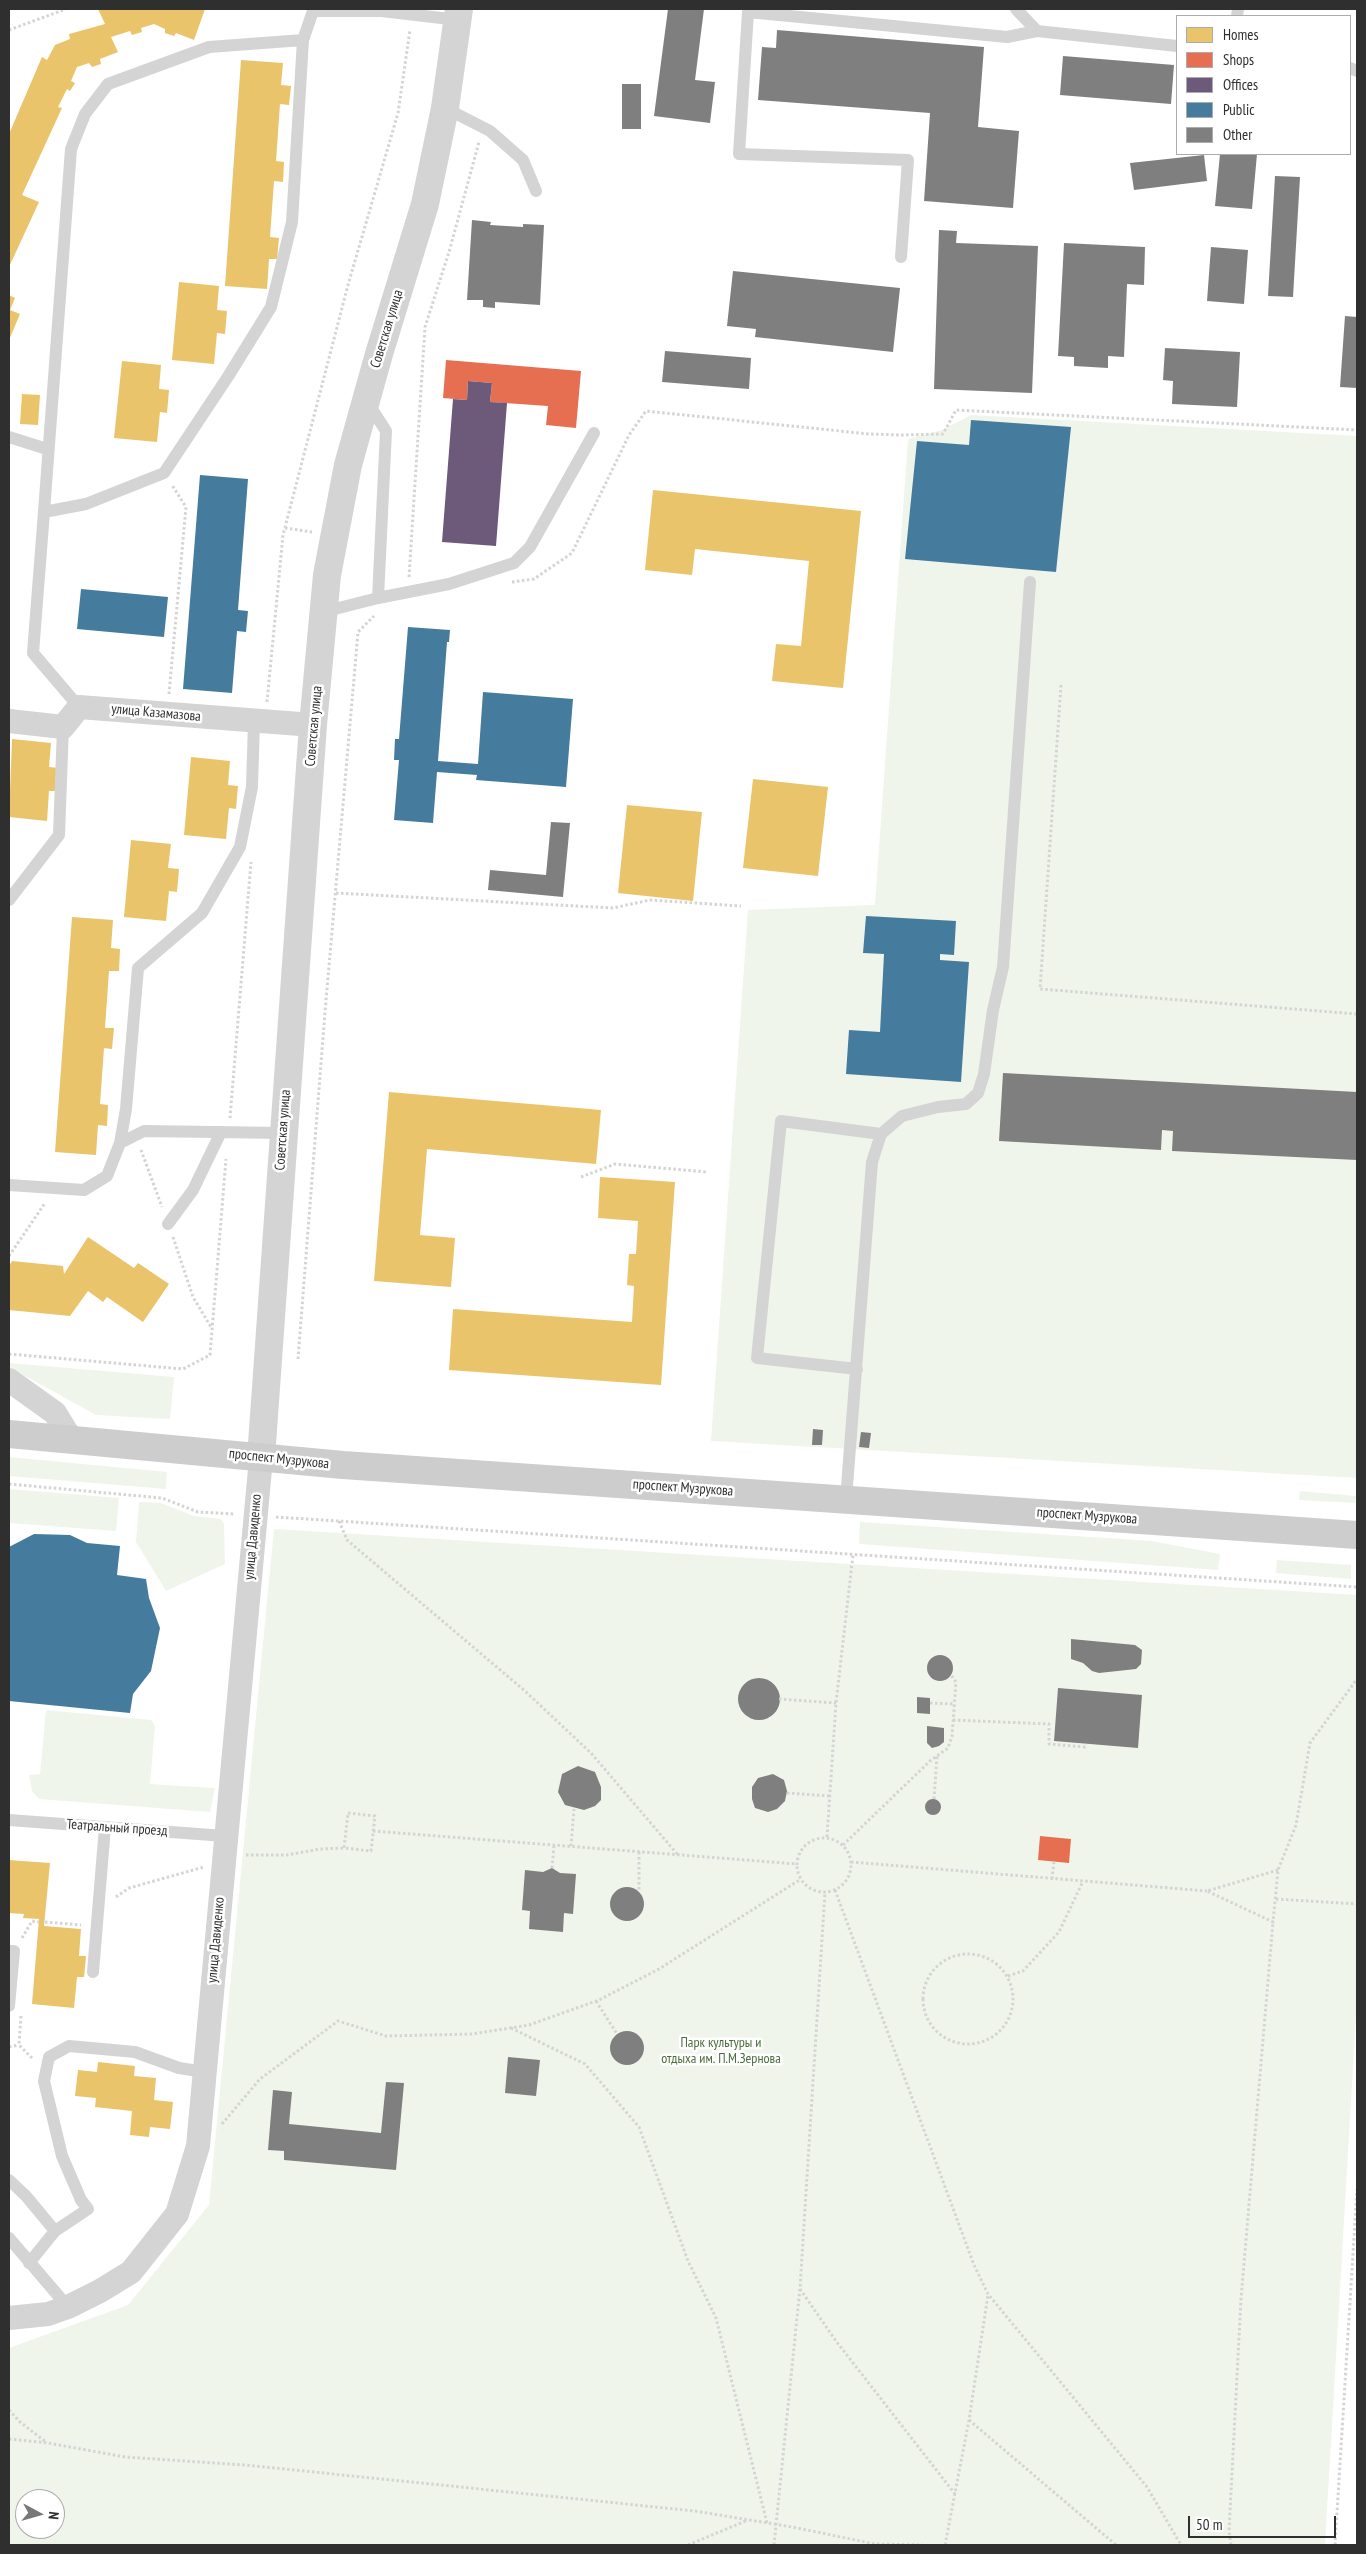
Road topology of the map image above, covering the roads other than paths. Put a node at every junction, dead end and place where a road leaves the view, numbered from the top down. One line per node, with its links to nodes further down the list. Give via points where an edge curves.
1 (1016, 9): 5 (lane)
2 (360, 10): 4 (lane); 6 (lane, via 313,11)
3 (749, 10): 5 (lane, via 1007,37); 10 (lane, via 739,154 908,160)
4 (458, 14): 8 (street, Советская улица)
5 (1037, 30): 7 (lane)
6 (303, 40): 14 (lane, via 209,47 108,84 85,114 71,149); 15 (lane, via 292,222 272,307 164,473 86,504)
7 (1176, 46)
8 (445, 108): 9 (lane, via 484,128 524,160); 11 (street, Советская улица, via 425,204)
9 (536, 191)
10 (901, 257)
11 (366, 400): 17 (lane, via 386,431); 18 (street, Советская улица, via 348,465 327,575)
12 (594, 433): 17 (lane, via 530,547 514,563 449,584)
13 (9, 437): 14 (lane)
14 (47, 449): 15 (lane)
15 (44, 512): 19 (lane, via 32,653)
16 (1030, 582): 27 (lane, via 1003,968 984,1074 978,1093 966,1104 902,1116)
17 (378, 598): 18 (lane)
18 (324, 612): 22 (street, Советская улица)
19 (80, 707): 21 (street, улица Казамазова); 23 (street)
20 (9, 722): 23 (street)
21 (259, 722): 22 (street, улица Казамазова); 28 (lane, via 252,787 240,847 202,913 138,968)
22 (313, 725): 26 (street, Советская улица)
23 (64, 727): 24 (lane, via 59,835)
24 (9, 900)
25 (225, 1132): 26 (lane); 28 (lane, via 144,1131); 30 (lane, via 193,1190)
26 (282, 1133): 35 (street, Советская улица, via 270,1358)
27 (881, 1134): 31 (lane, via 872,1162); 31 (lane, via 781,1121 757,1358)
28 (120, 1143): 29 (lane, via 107,1176 84,1190)
29 (9, 1185)
30 (168, 1224)
31 (857, 1369): 36 (lane)
32 (9, 1380): 34 (street, via 55,1413)
33 (9, 1434): 34 (main road, проспект Музрукова)
34 (71, 1439): 35 (main road, проспект Музрукова)
35 (261, 1458): 36 (main road, проспект Музрукова); 40 (street, улица Давиденко)
36 (846, 1499): 37 (main road, проспект Музрукова)
37 (1357, 1535)
38 (9, 1820): 39 (lane, Театральный проезд)
39 (105, 1827): 40 (lane, Театральный проезд); 42 (lane)
40 (225, 1836): 44 (street, улица Давиденко)
41 (9, 1951): 43 (lane, via 14,1951)
42 (94, 1972)
43 (9, 2006)
44 (204, 2072): 46 (lane, via 179,2068 135,2052 69,2046 50,2057 44,2081 62,2156 88,2209); 49 (street, улица Давиденко, via 198,2146 177,2214 131,2272)
45 (9, 2180): 46 (lane)
46 (55, 2231): 48 (lane)
47 (9, 2238): 48 (lane)
48 (29, 2263): 49 (lane)
49 (68, 2307): 50 (street, улица Давиденко, via 48,2314)
50 (9, 2318)

